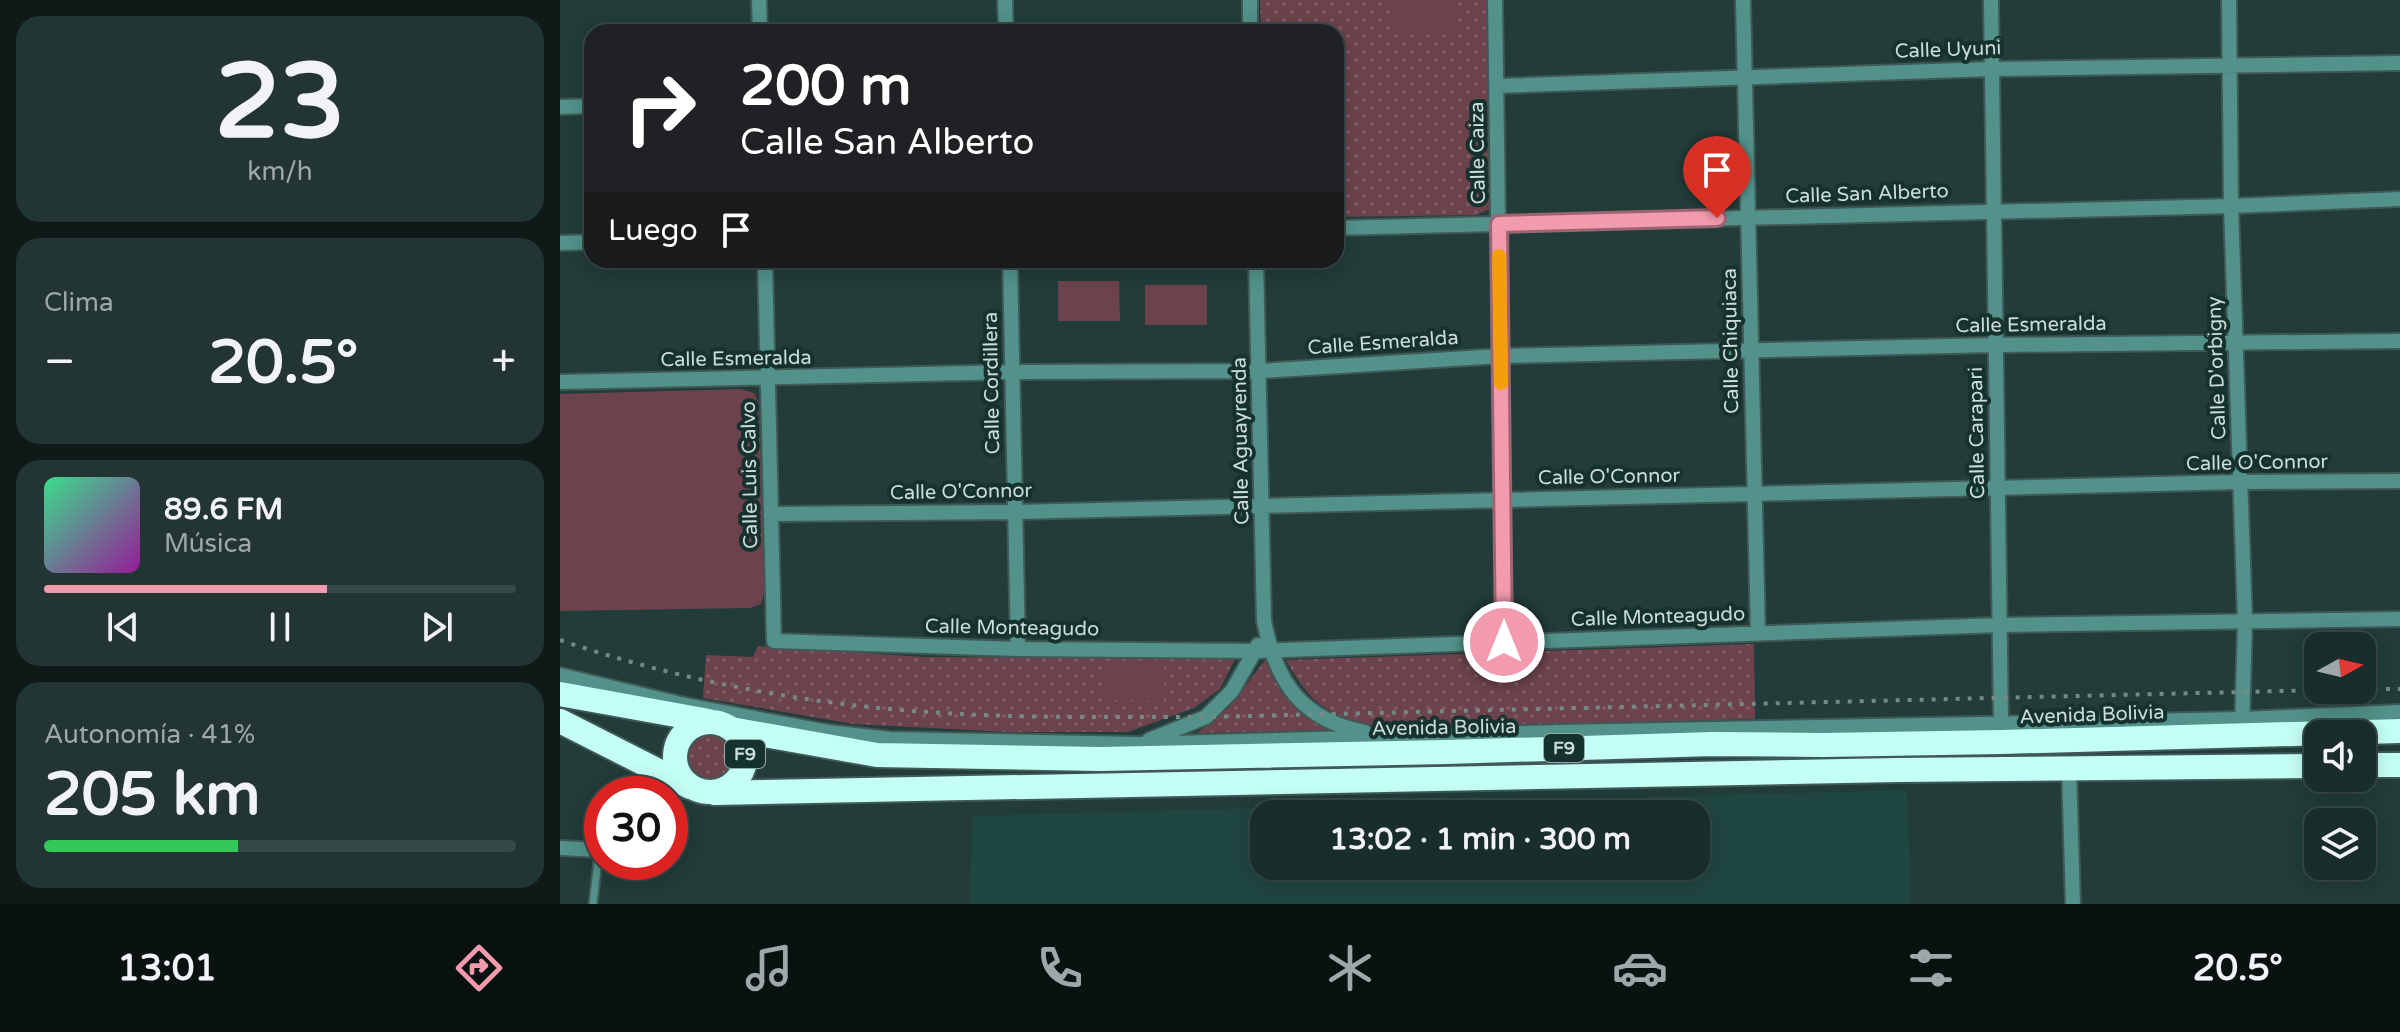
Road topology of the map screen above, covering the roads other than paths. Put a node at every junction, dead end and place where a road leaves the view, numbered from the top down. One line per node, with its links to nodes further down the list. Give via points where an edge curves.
1 (759, 0): 8 (street)
2 (1005, 0): 9 (street)
3 (1250, 0): 10 (street)
4 (1495, 0): 15 (street, Calle Caiza)
5 (1743, 0): 14 (street, Calle Chiquiaca)
6 (1991, 0): 13 (street, Calle Carapari)
7 (2229, 0): 12 (street, Calle D'orbigny)
8 (760, 24)
9 (1006, 24)
10 (1250, 24)
11 (2400, 63): 12 (street, Calle Uyuni)
12 (2229, 66): 13 (street, Calle Uyuni); 19 (street, Calle D'orbigny)
13 (1992, 69): 14 (street, Calle Uyuni); 20 (street, Calle Carapari)
14 (1745, 77): 15 (street, Calle Uyuni); 21 (street, Calle Chiquiaca)
15 (1497, 86): 22 (street, Calle Caiza)
16 (584, 106): 17 (street)
17 (560, 107)
18 (2400, 199): 19 (street, Calle San Alberto)
19 (2231, 206): 20 (street, Calle San Alberto); 30 (street, Calle D'orbigny)
20 (1994, 210): 21 (street, Calle San Alberto); 31 (street, Calle Carapari)
21 (1748, 217): 22 (street, Calle San Alberto); 32 (street, Calle Chiquiaca)
22 (1499, 224): 23 (street, Calle San Alberto); 33 (street, Calle Caiza)
23 (1344, 228)
24 (584, 242): 25 (street)
25 (560, 243)
26 (765, 268): 36 (street, Calle Luis Calvo)
27 (1010, 268): 35 (street, Calle Cordillera)
28 (1256, 268): 34 (street, Calle Aguayrenda)
29 (2400, 341): 30 (street, Calle Esmeralda)
30 (2237, 342): 31 (street, Calle Esmeralda); 39 (street, Calle D'orbigny)
31 (1996, 345): 32 (street, Calle Esmeralda); 40 (street, Calle Carapari)
32 (1752, 350): 33 (street, Calle Esmeralda); 41 (street, Calle Chiquiaca)
33 (1500, 356): 34 (street, Calle Esmeralda); 42 (street, Calle Caiza)
34 (1260, 371): 35 (street, Calle Esmeralda); 43 (street, Calle Aguayrenda)
35 (1013, 372): 36 (street, Calle Esmeralda); 44 (street, Calle Cordillera)
36 (768, 379): 37 (street, Calle Esmeralda); 45 (street, Calle Luis Calvo)
37 (560, 382)
38 (2400, 481): 39 (street, Calle O'Connor)
39 (2240, 482): 40 (street, Calle O'Connor); 47 (street, Calle D'orbigny)
40 (1998, 488): 41 (street, Calle O'Connor); 48 (street, Calle Carapari)
41 (1755, 494): 42 (street, Calle O'Connor); 49 (street, Calle Chiquiaca)
42 (1504, 499): 43 (street, Calle O'Connor); 51 (street, Calle Caiza)
43 (1263, 506): 44 (street, Calle O'Connor); 53 (street, Calle Aguayrenda)
44 (1014, 512): 45 (street, Calle O'Connor); 52 (street, Calle Cordillera)
45 (771, 514): 50 (street, Calle Luis Calvo)
46 (2400, 619): 47 (street, Calle Monteagudo)
47 (2245, 622): 48 (street, Calle Monteagudo); 60 (street, Calle D'orbigny)
48 (2000, 625): 49 (street, Calle Monteagudo); 57 (street, Calle Carapari)
49 (1758, 634): 51 (street, Calle Monteagudo)
50 (774, 641): 52 (street, Calle Monteagudo)
51 (1504, 642): 53 (street, Calle Monteagudo)
52 (1018, 649): 53 (street, Calle Monteagudo)
53 (1263, 651): 62 (street, Calle Aguayrenda, via 1313,714 1344,728); 63 (street, via 1206,717)
54 (560, 675): 63 (street, via 828,732 890,739)
55 (560, 694): 59 (highway, F9)
56 (2400, 712): 60 (street)
57 (2001, 722): 60 (street); 62 (street)
58 (560, 724): 68 (highway, F9)
59 (722, 725): 64 (highway, Avenida Bolivia / F9, via 877,755); 71 (highway, F9, via 744,748 745,760 736,782 726,789); 71 (highway, F9, via 689,728 676,748 684,782)
60 (2242, 727): 61 (highway, Avenida Bolivia / F9); 64 (highway, Avenida Bolivia / F9, via 1837,745)
61 (2400, 731)
62 (1390, 737): 63 (street)
63 (1137, 744): 64 (street)
64 (1100, 759)
65 (2376, 765): 66 (highway)
66 (2400, 765)
67 (2304, 766): 69 (highway, F9)
68 (652, 767): 70 (street); 71 (highway, F9)
69 (2069, 768): 71 (highway, F9); 76 (street)
70 (650, 776)
71 (704, 791)
72 (560, 848): 73 (street)
73 (584, 849)
74 (596, 880): 75 (lane)
75 (593, 904)
76 (2073, 904)

